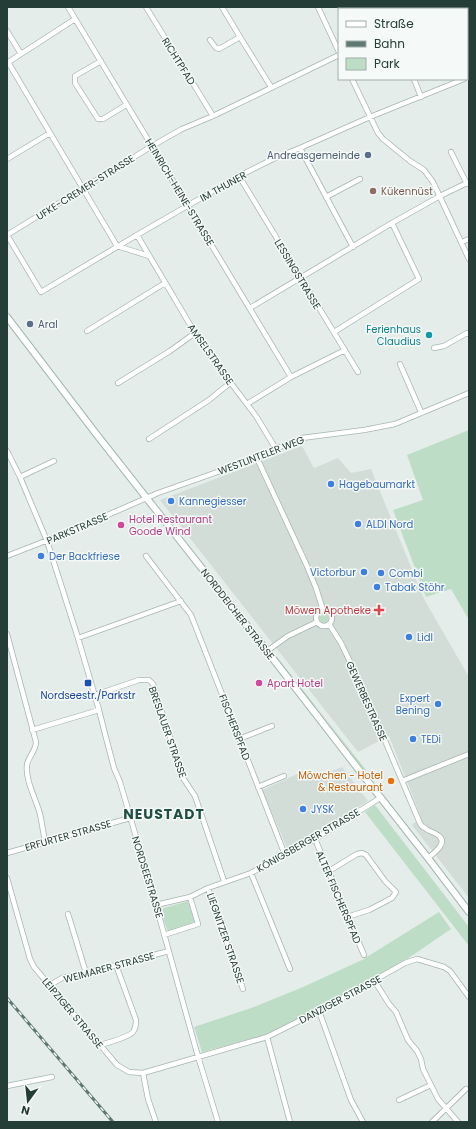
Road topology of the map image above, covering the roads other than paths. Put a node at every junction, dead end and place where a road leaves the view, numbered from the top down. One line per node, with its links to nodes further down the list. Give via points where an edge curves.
1 (68, 7): 5 (street, HEINRICH-HEINE-STRASSE)
2 (146, 7): 20 (street, RICHTPFAD)
3 (222, 7): 7 (street)
4 (318, 7): 9 (street)
5 (75, 20): 10 (street); 12 (street, HEINRICH-HEINE-STRASSE)
6 (7, 32): 10 (street)
7 (240, 37): 8 (street, via 219,49); 17 (street)
8 (210, 40)
9 (338, 51)
10 (21, 54): 13 (street)
11 (338, 54): 17 (street, UFKE-CREMER-STRASSE)
12 (100, 61): 19 (street, HEINRICH-HEINE-STRASSE); 19 (street, via 75,76 75,83 98,119 103,119)
13 (8, 62): 22 (street)
14 (352, 80): 21 (street)
15 (414, 80): 18 (street)
16 (462, 80): 18 (street, IM THUNER)
17 (271, 87): 20 (street, UFKE-CREMER-STRASSE)
18 (421, 97): 21 (street, IM THUNER)
19 (126, 105): 23 (street, HEINRICH-HEINE-STRASSE)
20 (213, 116): 23 (street, UFKE-CREMER-STRASSE, via 182,129)
21 (370, 117): 24 (street, IM THUNER); 31 (street, via 383,139 424,170)
22 (50, 133): 26 (street); 30 (street)
23 (152, 146): 30 (street, UFKE-CREMER-STRASSE); 33 (street, HEINRICH-HEINE-STRASSE)
24 (300, 148): 27 (street, IM THUNER); 32 (street)
25 (451, 152): 29 (street)
26 (7, 159)
27 (239, 176): 33 (street, IM THUNER); 43 (street, LESSINGSTRASSE)
28 (360, 179): 32 (street)
29 (468, 183): 31 (street)
30 (84, 189): 35 (street, UFKE-CREMER-STRASSE); 39 (street)
31 (440, 196): 34 (street); 38 (street)
32 (326, 197): 40 (street)
33 (188, 206): 36 (street, IM THUNER); 45 (street, HEINRICH-HEINE-STRASSE)
34 (392, 223): 40 (street); 48 (street, via 418,279)
35 (7, 235): 39 (street, IM THUNER, via 41,292)
36 (137, 235): 39 (street, IM THUNER); 41 (street, AMSELSTRASSE)
37 (469, 239): 38 (street)
38 (462, 242): 42 (street)
39 (117, 246): 41 (street)
40 (353, 247): 43 (street)
41 (149, 256): 44 (street, AMSELSTRASSE)
42 (469, 260)
43 (300, 278): 45 (street); 48 (street, LESSINGSTRASSE)
44 (165, 282): 47 (street); 49 (street, AMSELSTRASSE)
45 (250, 308): 55 (street, HEINRICH-HEINE-STRASSE)
46 (7, 317): 67 (main road, NORDDEICHER STRASSE)
47 (87, 331)
48 (334, 332): 52 (street, LESSINGSTRASSE)
49 (195, 333): 56 (street, AMSELSTRASSE); 57 (street)
50 (469, 334): 51 (street)
51 (434, 348)
52 (345, 350): 54 (street, LESSINGSTRASSE); 55 (street)
53 (400, 364): 60 (street)
54 (358, 372)
55 (291, 377): 59 (street)
56 (230, 382): 59 (street, AMSELSTRASSE); 61 (street, via 209,400)
57 (118, 383)
58 (469, 393): 60 (street, WESTLINTELER WEG)
59 (247, 404): 62 (street, AMSELSTRASSE)
60 (421, 412): 62 (street, WESTLINTELER WEG, via 395,424 302,438)
61 (149, 439)
62 (276, 448): 64 (street, WESTLINTELER WEG)
63 (7, 450): 66 (street, NORDSEESTRASSE)
64 (257, 458): 67 (street, WESTLINTELER WEG); 72 (street, GEWERBESTRASSE, via 311,574)
65 (54, 461): 66 (street)
66 (20, 477): 68 (street, NORDSEESTRASSE)
67 (147, 498): 68 (street, PARKSTRASSE); 77 (main road, NORDDEICHER STRASSE)
68 (47, 541): 69 (street, PARKSTRASSE); 76 (street, NORDSEESTRASSE)
69 (7, 556)
70 (146, 556): 71 (street, FISCHERSPFAD)
71 (181, 601): 76 (street); 82 (street, FISCHERSPFAD, via 191,615)
72 (323, 610): 73 (street, via 317,614); 74 (street, GEWERBESTRASSE, via 331,614)
73 (317, 622): 74 (street, via 322,625); 77 (street, via 288,636)
74 (329, 624): 85 (street, GEWERBESTRASSE, via 345,651)
75 (7, 634): 81 (street)
76 (78, 638): 78 (street, NORDSEESTRASSE)
77 (267, 651): 87 (main road, NORDDEICHER STRASSE)
78 (95, 695): 79 (street, NORDSEESTRASSE); 97 (street, BRESLAUER STRASSE, via 138,680 149,680 153,684 183,778 195,796)
79 (99, 710): 81 (street); 88 (street, NORDSEESTRASSE)
80 (272, 726): 82 (street)
81 (32, 730): 90 (street, via 36,747 27,765 28,777 40,814)
82 (239, 739): 86 (street, FISCHERSPFAD)
83 (469, 754): 85 (street)
84 (284, 776): 86 (street)
85 (402, 781): 93 (street, GEWERBESTRASSE, via 418,821 423,828 442,840 439,849)
86 (258, 787): 92 (street, FISCHERSPFAD)
87 (380, 798): 89 (street, KÖNIGSBERGER STRASSE); 93 (main road, NORDDEICHER STRASSE)
88 (130, 818): 90 (street, ERFURTER STRASSE); 100 (street, NORDSEESTRASSE)
89 (315, 838): 92 (street, KÖNIGSBERGER STRASSE); 94 (street, ALTER FISCHERSPFAD)
90 (45, 841): 91 (street, ERFURTER STRASSE)
91 (7, 853)
92 (285, 855): 95 (street, KÖNIGSBERGER STRASSE)
93 (428, 858): 101 (main road, NORDDEICHER STRASSE)
94 (329, 871): 103 (street, ALTER FISCHERSPFAD); 103 (street, via 362,853 396,892 392,898 370,910)
95 (251, 873): 97 (street, KÖNIGSBERGER STRASSE); 108 (street)
96 (7, 878): 111 (street, LEIPZIGER STRASSE, via 30,959)
97 (224, 882): 98 (street, KÖNIGSBERGER STRASSE)
98 (208, 888): 99 (street, KÖNIGSBERGER STRASSE); 112 (street, LIEGNITZER STRASSE)
99 (190, 897): 100 (street, KÖNIGSBERGER STRASSE); 104 (street, via 198,924)
100 (156, 905): 104 (street, NORDSEESTRASSE)
101 (469, 912)
102 (68, 914): 109 (street)
103 (347, 917): 106 (street, ALTER FISCHERSPFAD)
104 (164, 935): 105 (street, NORDSEESTRASSE)
105 (168, 951): 107 (street, WEIMARER STRASSE); 117 (street, NORDSEESTRASSE)
106 (364, 955)
107 (116, 965): 109 (street, WEIMARER STRASSE); 116 (street, via 136,1026 127,1036)
108 (290, 969)
109 (86, 973): 111 (street, WEIMARER STRASSE, via 62,978)
110 (374, 980): 113 (street, DANZIGER STRASSE, via 405,963 417,960 437,964 450,971); 114 (street, DANZIGER STRASSE); 120 (street, via 396,1012 408,1040 421,1059)
111 (50, 985): 116 (street, LEIPZIGER STRASSE)
112 (243, 988)
113 (469, 997)
114 (319, 1011): 115 (street, DANZIGER STRASSE); 128 (street, via 351,1100)
115 (267, 1037): 117 (street, DANZIGER STRASSE); 127 (street)
116 (100, 1045): 118 (street, LEIPZIGER STRASSE, via 117,1065 129,1072)
117 (199, 1057): 118 (street, LEIPZIGER STRASSE); 126 (street, NORDSEESTRASSE)
118 (142, 1073): 125 (street)
119 (52, 1077): 121 (street)
120 (431, 1085): 123 (street); 124 (street)
121 (7, 1086)
122 (466, 1089): 124 (street)
123 (399, 1100)
124 (446, 1108): 129 (street); 130 (street)
125 (156, 1122)
126 (218, 1122)
127 (290, 1122)
128 (363, 1122)
129 (432, 1122)
130 (458, 1122)

